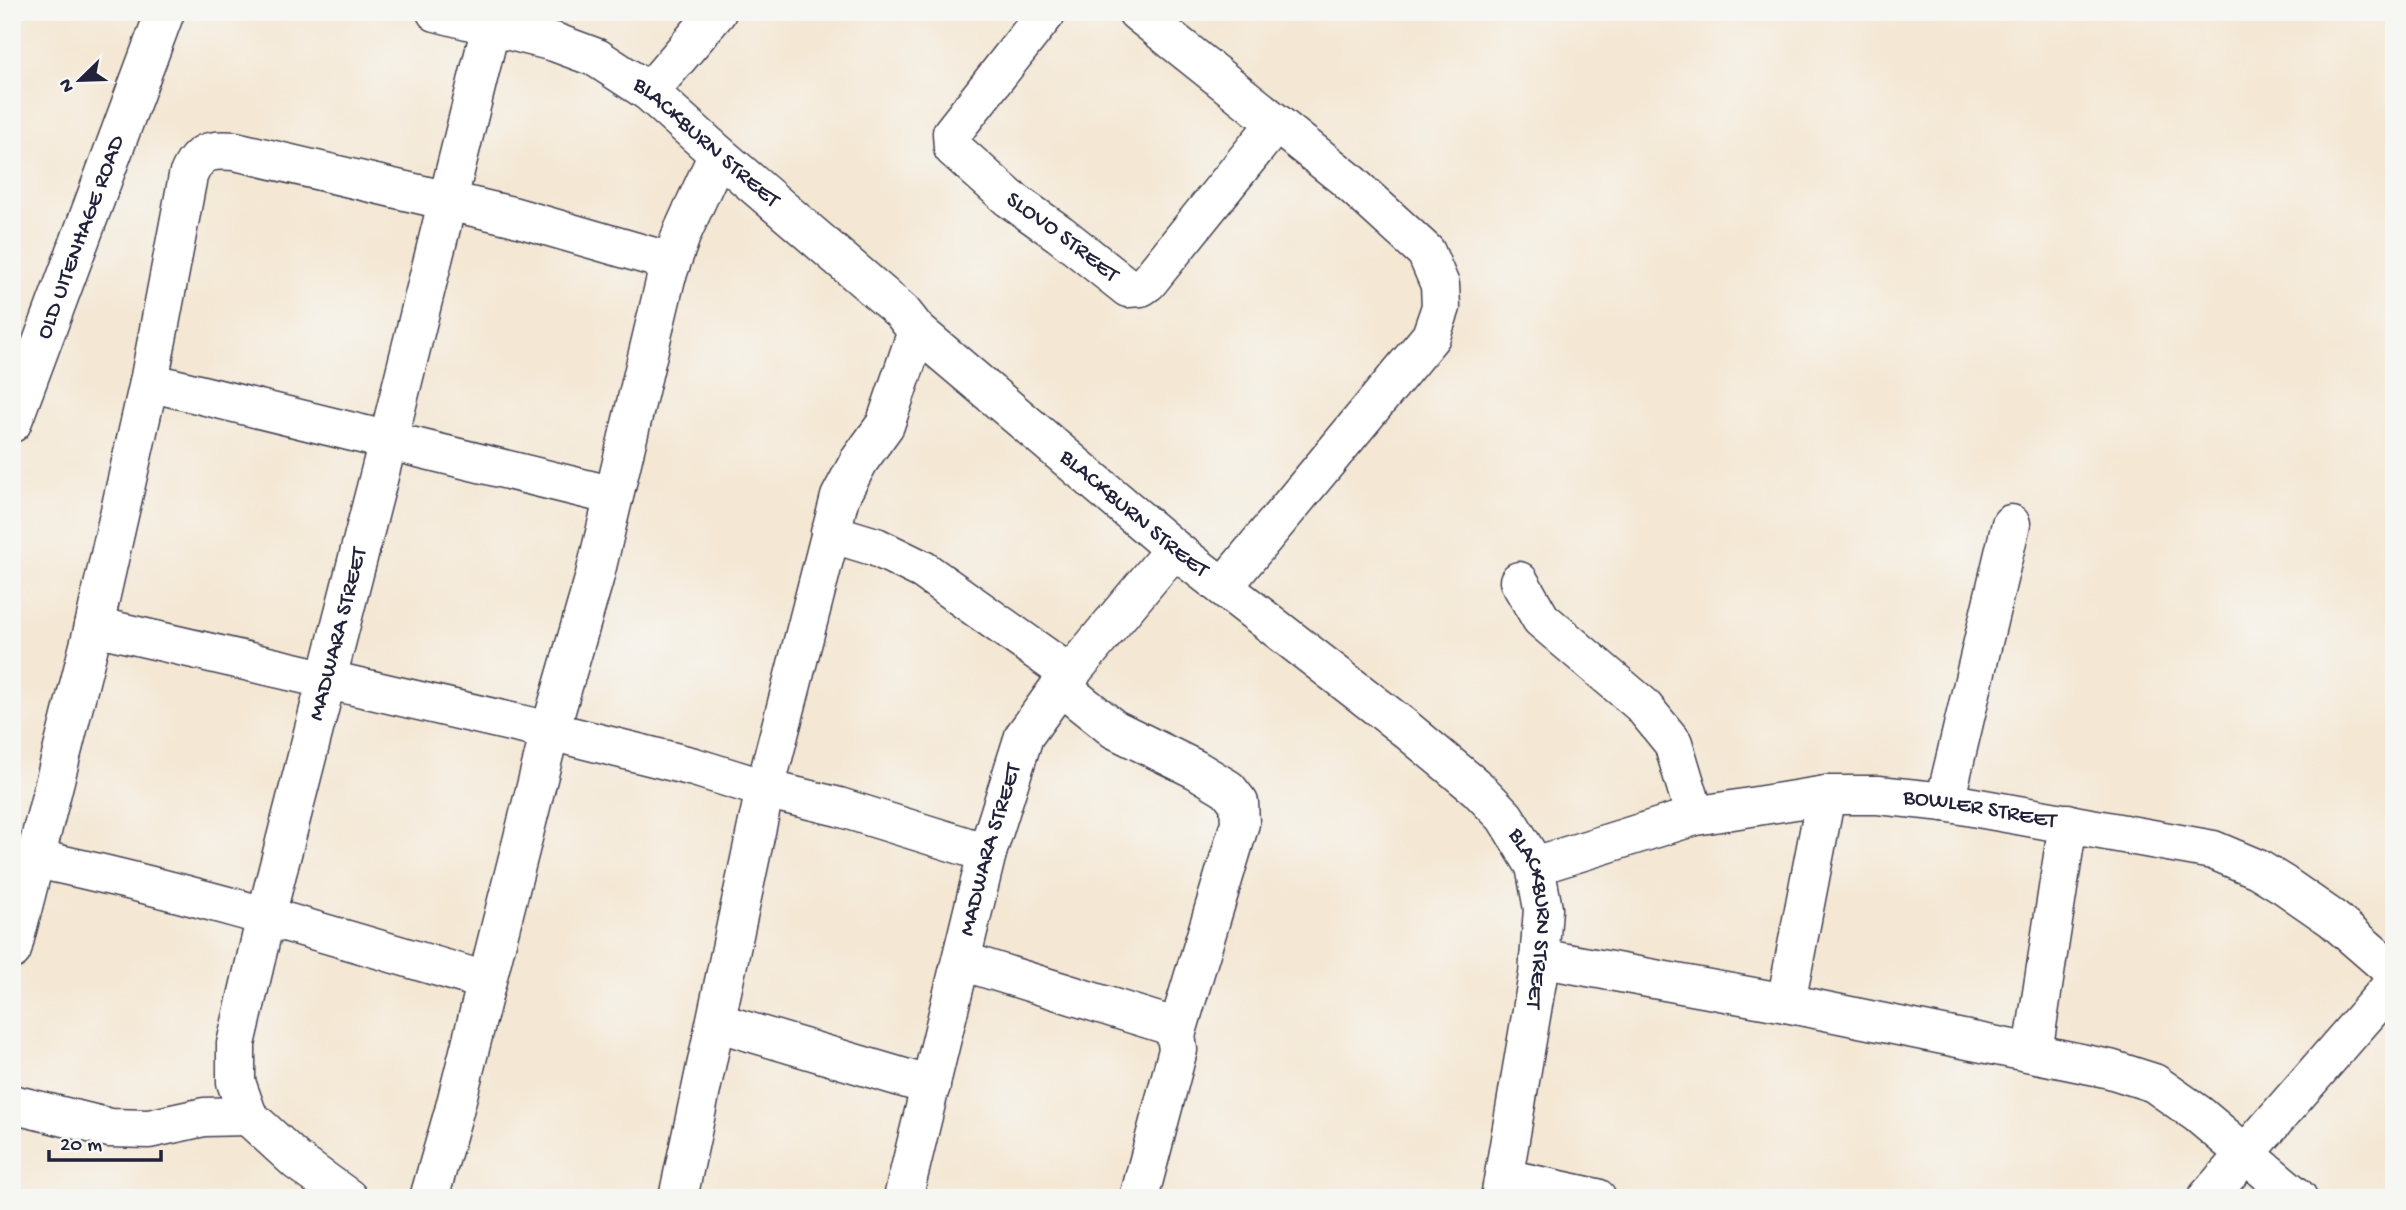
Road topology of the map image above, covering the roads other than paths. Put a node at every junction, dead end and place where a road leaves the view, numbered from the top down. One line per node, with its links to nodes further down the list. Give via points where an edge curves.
1 (165, 12): 14 (street, OLD UITENHAGE ROAD)
2 (436, 12): 6 (street, BLACKBURN STREET)
3 (718, 12): 7 (street)
4 (1047, 12): 8 (street, SLOVO STREET, via 952,133 953,148 1009,198 1128,288 1148,282)
5 (1137, 12): 8 (street)
6 (491, 26): 7 (street, BLACKBURN STREET, via 597,58); 10 (street, MADWARA STREET)
7 (649, 92): 9 (street, BLACKBURN STREET)
8 (1276, 123): 21 (street, via 1345,178 1426,253 1440,285 1441,307 1431,336)
9 (718, 154): 11 (street); 12 (street, BLACKBURN STREET, via 902,312)
10 (447, 203): 11 (street, via 512,216); 13 (street, via 235,151 206,152 188,176); 15 (street, MADWARA STREET)
11 (671, 262): 16 (street)
12 (917, 331): 18 (street, via 886,425 859,461 840,498); 19 (street, BLACKBURN STREET)
13 (149, 382): 15 (street); 22 (street)
14 (12, 424)
15 (388, 440): 16 (street); 24 (street, MADWARA STREET)
16 (614, 496): 25 (street)
17 (2011, 524): 28 (street)
18 (831, 533): 23 (street, via 876,547 922,570); 26 (street)
19 (1174, 549): 21 (street, BLACKBURN STREET); 23 (street, MADWARA STREET)
20 (1519, 581): 29 (street, via 1541,619 1642,705 1672,743)
21 (1223, 587): 33 (street, BLACKBURN STREET, via 1478,789 1505,817)
22 (94, 626): 24 (street); 32 (street)
23 (1066, 680): 31 (street, MADWARA STREET, via 1024,737); 43 (street, via 1114,729 1195,769 1228,789 1240,803 1240,823)
24 (326, 681): 25 (street); 34 (street, MADWARA STREET)
25 (550, 731): 26 (street); 39 (street)
26 (765, 789): 31 (street); 42 (street)
27 (1826, 795): 28 (street, BOWLER STREET); 29 (street, BOWLER STREET); 41 (street)
28 (1945, 802): 30 (street, BOWLER STREET)
29 (1695, 816): 33 (street, BOWLER STREET)
30 (2068, 822): 38 (street, BOWLER STREET, via 2214,850 2258,869 2333,919); 44 (street)
31 (987, 853): 37 (street, MADWARA STREET)
32 (37, 859): 34 (street); 35 (street)
33 (1535, 866): 36 (street, BLACKBURN STREET, via 1542,909)
34 (266, 916): 39 (street); 47 (street, MADWARA STREET, via 236,1044 236,1082)
35 (12, 950)
36 (1539, 958): 41 (street); 49 (street, BLACKBURN STREET)
37 (962, 961): 43 (street, via 1168,1025); 45 (street, MADWARA STREET)
38 (2394, 972)
39 (486, 981): 51 (street)
40 (2394, 983): 48 (street)
41 (1786, 1003): 44 (street)
42 (716, 1022): 45 (street); 52 (street)
43 (1176, 1035): 54 (street, via 1178,1050)
44 (2033, 1052): 48 (street, via 2154,1083)
45 (931, 1086): 53 (street, MADWARA STREET)
46 (12, 1104): 47 (street, via 110,1128 149,1129 204,1117)
47 (248, 1116): 50 (street, MADWARA STREET)
48 (2246, 1154): 56 (street); 57 (street)
49 (1502, 1188): 55 (street)
50 (348, 1198)
51 (429, 1198)
52 (678, 1198)
53 (903, 1198)
54 (1139, 1198)
55 (1597, 1198)
56 (2207, 1198)
57 (2298, 1198)

